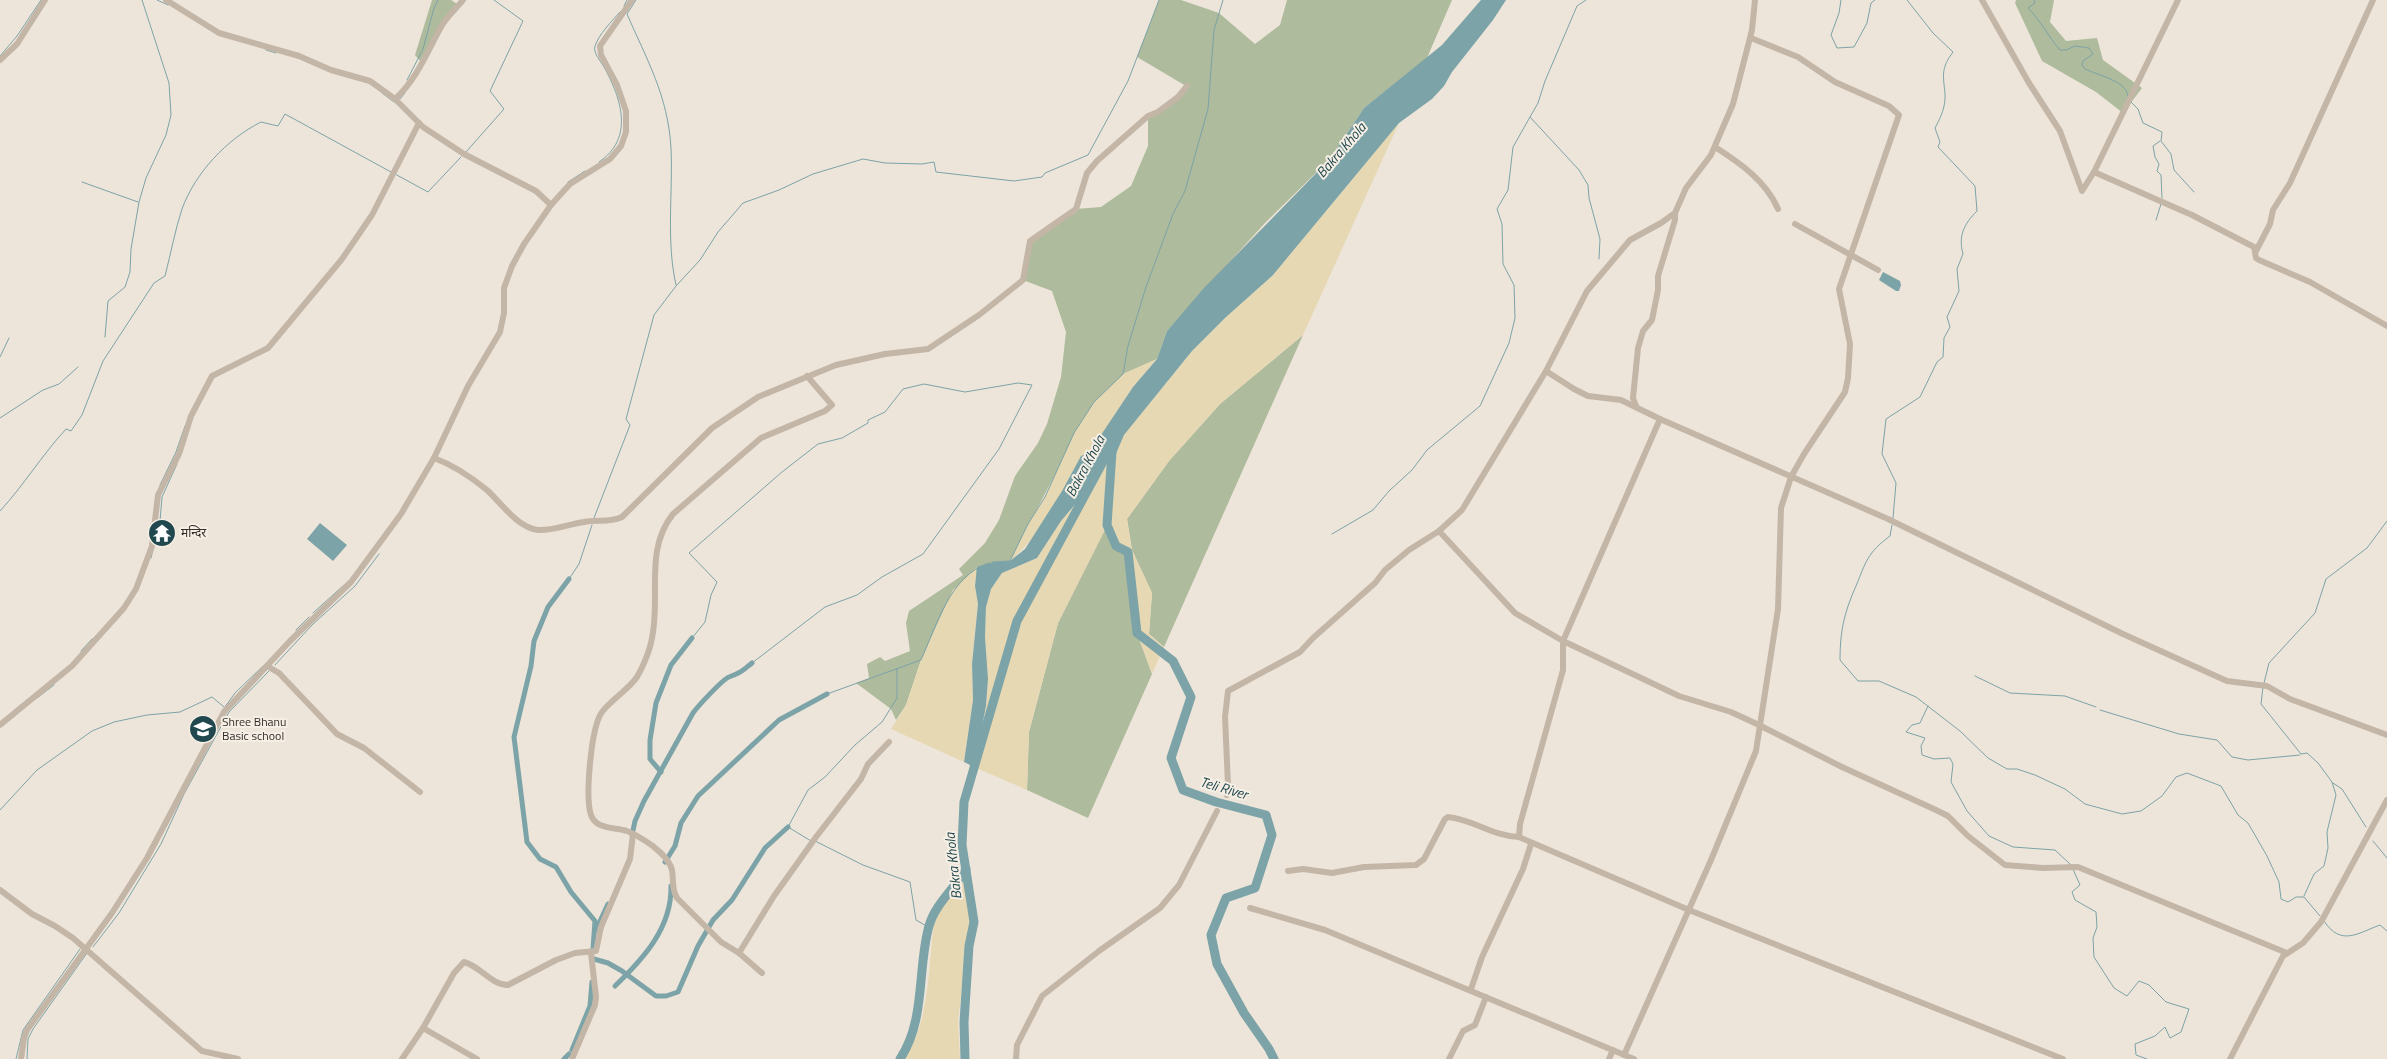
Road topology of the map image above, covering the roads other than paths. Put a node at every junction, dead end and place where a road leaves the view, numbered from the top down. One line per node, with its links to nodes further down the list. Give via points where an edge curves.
1 (45, 0): 10 (street, via 16,44)
2 (166, 0): 12 (street, via 219,33 370,81)
3 (463, 0): 12 (street, via 441,25 408,88)
4 (632, 0): 16 (street, via 600,46 626,111 626,132 621,146 610,159 570,184)
5 (1755, 0): 9 (street)
6 (1982, 0): 15 (street, via 2060,131 2082,191)
7 (2178, 0): 15 (street)
8 (2373, 0): 20 (street, via 2290,183 2272,210 2270,224)
9 (1750, 38): 14 (street, via 1728,118); 21 (street, via 1798,57 1835,82 1889,106 1899,115)
10 (0, 60)
11 (1187, 86): 25 (street, via 1178,97 1148,116 1092,167 1087,173 1076,210 1030,241 1023,280 1009,293 928,349 866,357)
12 (395, 99): 13 (street)
13 (418, 124): 16 (street, via 464,154 536,191); 33 (street, via 372,215 342,259 268,348 212,376 191,416 179,454 158,495 152,546 136,589 124,608 72,666)
14 (1715, 147): 17 (street, via 1762,183); 18 (street, via 1686,188)
15 (2094, 172): 20 (street, via 2192,214)
16 (551, 205): 28 (street, via 512,266 504,288 500,332 468,386)
17 (1778, 209)
18 (1675, 213): 24 (street, via 1630,240 1587,291); 26 (street, via 1676,220 1658,276 1652,320 1638,348 1633,398)
19 (1795, 224): 21 (street)
20 (2256, 251): 23 (street, via 2259,260 2310,282)
21 (1852, 255): 22 (street); 29 (street, via 1839,289 1850,344 1845,392)
22 (1878, 270)
23 (2387, 326)
24 (1546, 371): 26 (street, via 1588,396 1620,400); 30 (street, via 1469,500)
25 (807, 376): 28 (street, via 758,397 712,428 622,517 613,521 587,521 546,530 530,528 517,520 486,489 450,464); 41 (street, via 832,405 761,438 672,514 663,526 655,560 652,639 637,677 609,703 596,724 589,775 592,817 602,826)
26 (1636, 406): 27 (street)
27 (1660, 420): 29 (street); 31 (street)
28 (434, 458): 32 (street, via 401,514 364,566)
29 (1791, 477): 34 (street, via 1781,508 1778,609); 35 (street, via 2199,669 2227,681 2264,685 2290,699)
30 (1439, 531): 31 (street, via 1515,613); 38 (street, via 1395,561 1300,652 1228,691)
31 (1563, 641): 34 (street, via 1679,696 1731,712); 42 (street, via 1562,670)
32 (267, 666): 37 (street, via 279,673 337,734 364,748); 48 (street, via 224,712 147,858)
33 (0, 725)
34 (1759, 725): 47 (street, via 1756,751); 51 (street, via 1948,816 2005,865 2078,867)
35 (2387, 735)
36 (889, 742): 50 (street, via 868,764 861,779 774,896)
37 (420, 792)
38 (1226, 795)
39 (2387, 800): 51 (street, via 2321,922 2303,943)
40 (1217, 811): 63 (street, via 1179,885 1160,908 1042,996 1017,1045)
41 (636, 837): 49 (street, via 626,869 600,927 597,950); 50 (street, via 662,853 672,867 672,891 677,898 721,942)
42 (1519, 837): 43 (street); 44 (street, via 1508,837 1448,817 1424,859 1416,865 1364,867 1332,873 1303,869)
43 (1531, 844): 47 (street); 53 (street)
44 (1288, 871)
45 (0, 890): 48 (street)
46 (1250, 908): 53 (street, via 1325,930)
47 (1688, 910): 57 (street); 67 (street)
48 (86, 949): 58 (street, via 27,1030); 59 (street, via 202,1051)
49 (591, 953): 55 (street, via 575,953 556,960 508,985 502,985 474,964 464,962 450,979); 62 (street, via 595,1006)
50 (738, 953): 52 (street)
51 (2287, 953): 68 (street)
52 (762, 973)
53 (1471, 990): 54 (street)
54 (1486, 997): 56 (street); 64 (street, via 1475,1025 1462,1031)
55 (423, 1028): 60 (street); 61 (street)
56 (1613, 1050): 57 (street); 65 (street)
57 (1624, 1055): 66 (street)
58 (23, 1058)
59 (238, 1059)
60 (402, 1059)
61 (477, 1059)
62 (572, 1059)
63 (1016, 1059)
64 (1449, 1059)
65 (1609, 1059)
66 (1634, 1059)
67 (2063, 1059)
68 (2230, 1059)

